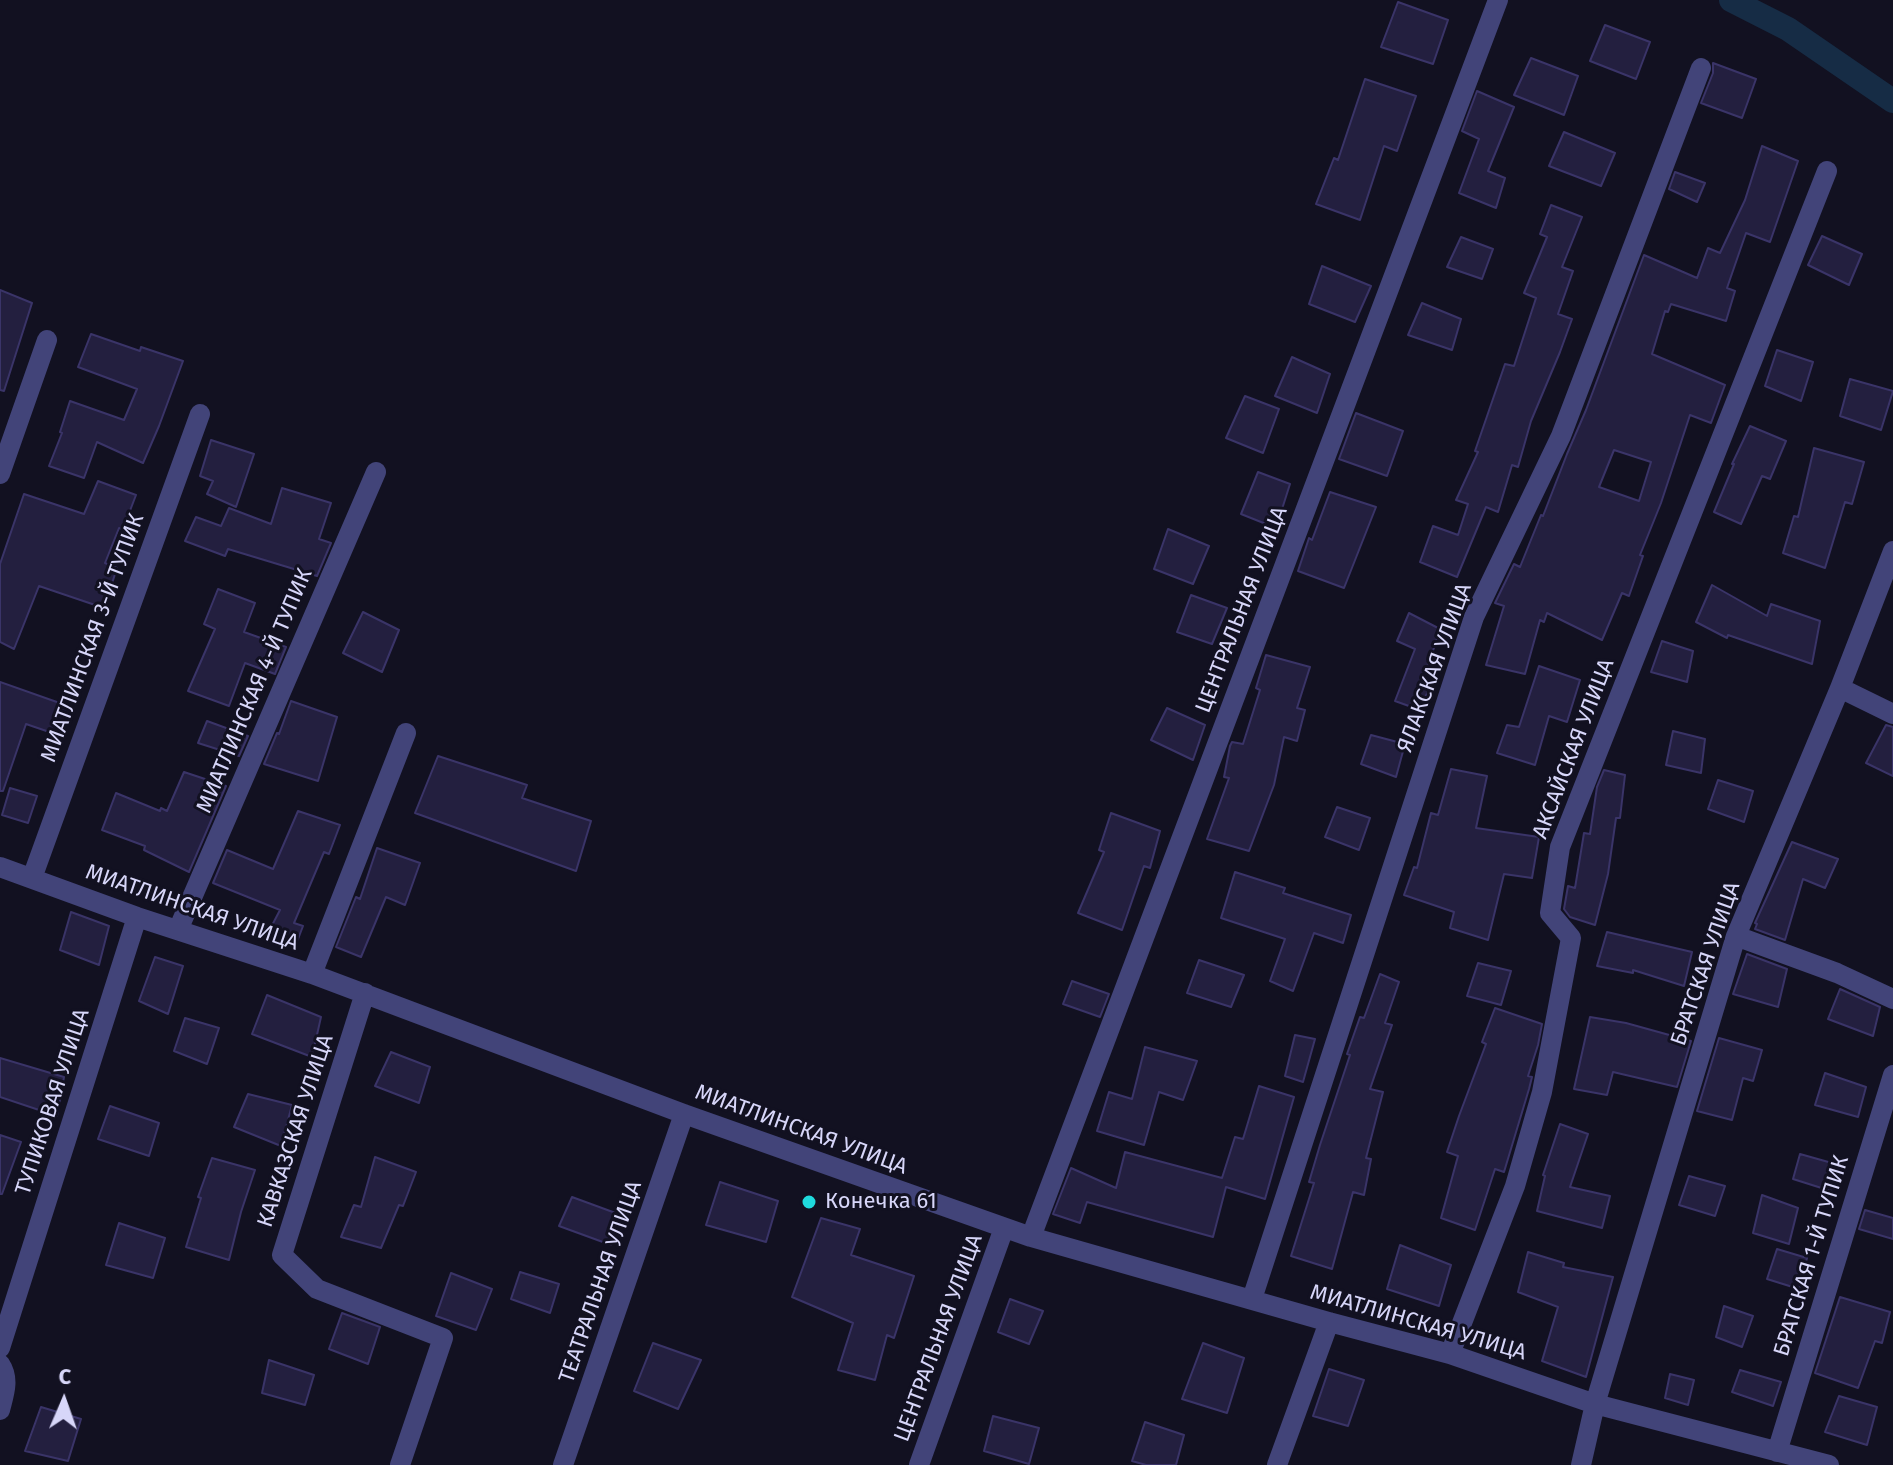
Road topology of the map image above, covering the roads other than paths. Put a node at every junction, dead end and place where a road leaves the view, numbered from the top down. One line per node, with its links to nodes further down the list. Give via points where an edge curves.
1 (1498, 0): 23 (street, ЦЕНТРАЛЬНАЯ УЛИЦА)
2 (1701, 68): 24 (street, ЯЛАКСКАЯ УЛИЦА, via 1561,436 1474,617)
3 (1827, 171): 27 (street, АКСАЙСКАЯ УЛИЦА, via 1560,847 1550,913 1571,938 1542,1092 1515,1186)
4 (47, 340): 7 (street)
5 (200, 414): 13 (street, МИАТЛИНСКАЯ 3-Й ТУПИК)
6 (376, 472): 15 (street, МИАТЛИНСКАЯ 4-Й ТУПИК)
7 (0, 474)
8 (1893, 551): 9 (street, БРАТСКАЯ УЛИЦА)
9 (1840, 688): 10 (street); 16 (street, БРАТСКАЯ УЛИЦА)
10 (1893, 714)
11 (406, 733): 17 (street)
12 (0, 867): 13 (street, МИАТЛИНСКАЯ УЛИЦА)
13 (32, 878): 14 (street, МИАТЛИНСКАЯ УЛИЦА)
14 (137, 917): 15 (street, МИАТЛИНСКАЯ УЛИЦА); 26 (street, ТУПИКОВАЯ УЛИЦА)
15 (178, 930): 17 (street, МИАТЛИНСКАЯ УЛИЦА)
16 (1736, 936): 19 (street); 29 (street, БРАТСКАЯ УЛИЦА)
17 (312, 974): 18 (street, МИАТЛИНСКАЯ УЛИЦА)
18 (365, 993): 21 (street, МИАТЛИНСКАЯ УЛИЦА); 32 (street, КАВКАЗСКАЯ УЛИЦА, via 282,1255 317,1289 443,1338)
19 (1893, 999)
20 (1893, 1075): 31 (street, БРАТСКАЯ 1-Й ТУПИК)
21 (684, 1114): 22 (street, МИАТЛИНСКАЯ УЛИЦА); 33 (street, ТЕАТРАЛЬНАЯ УЛИЦА)
22 (1004, 1228): 23 (street, МИАТЛИНСКАЯ УЛИЦА); 34 (street, ЦЕНТРАЛЬНАЯ УЛИЦА)
23 (1031, 1237): 24 (street, МИАТЛИНСКАЯ УЛИЦА)
24 (1252, 1299): 25 (street, МИАТЛИНСКАЯ УЛИЦА)
25 (1329, 1322): 27 (street, МИАТЛИНСКАЯ УЛИЦА); 35 (street)
26 (0, 1348)
27 (1450, 1354): 29 (street, МИАТЛИНСКАЯ УЛИЦА)
28 (0, 1364): 30 (street, via 6,1385)
29 (1595, 1404): 31 (street, МИАТЛИНСКАЯ УЛИЦА); 36 (street, БРАТСКАЯ УЛИЦА)
30 (0, 1410)
31 (1777, 1452): 37 (street, МИАТЛИНСКАЯ УЛИЦА)
32 (400, 1465)
33 (563, 1465)
34 (919, 1465)
35 (1277, 1465)
36 (1581, 1465)
37 (1829, 1465)

